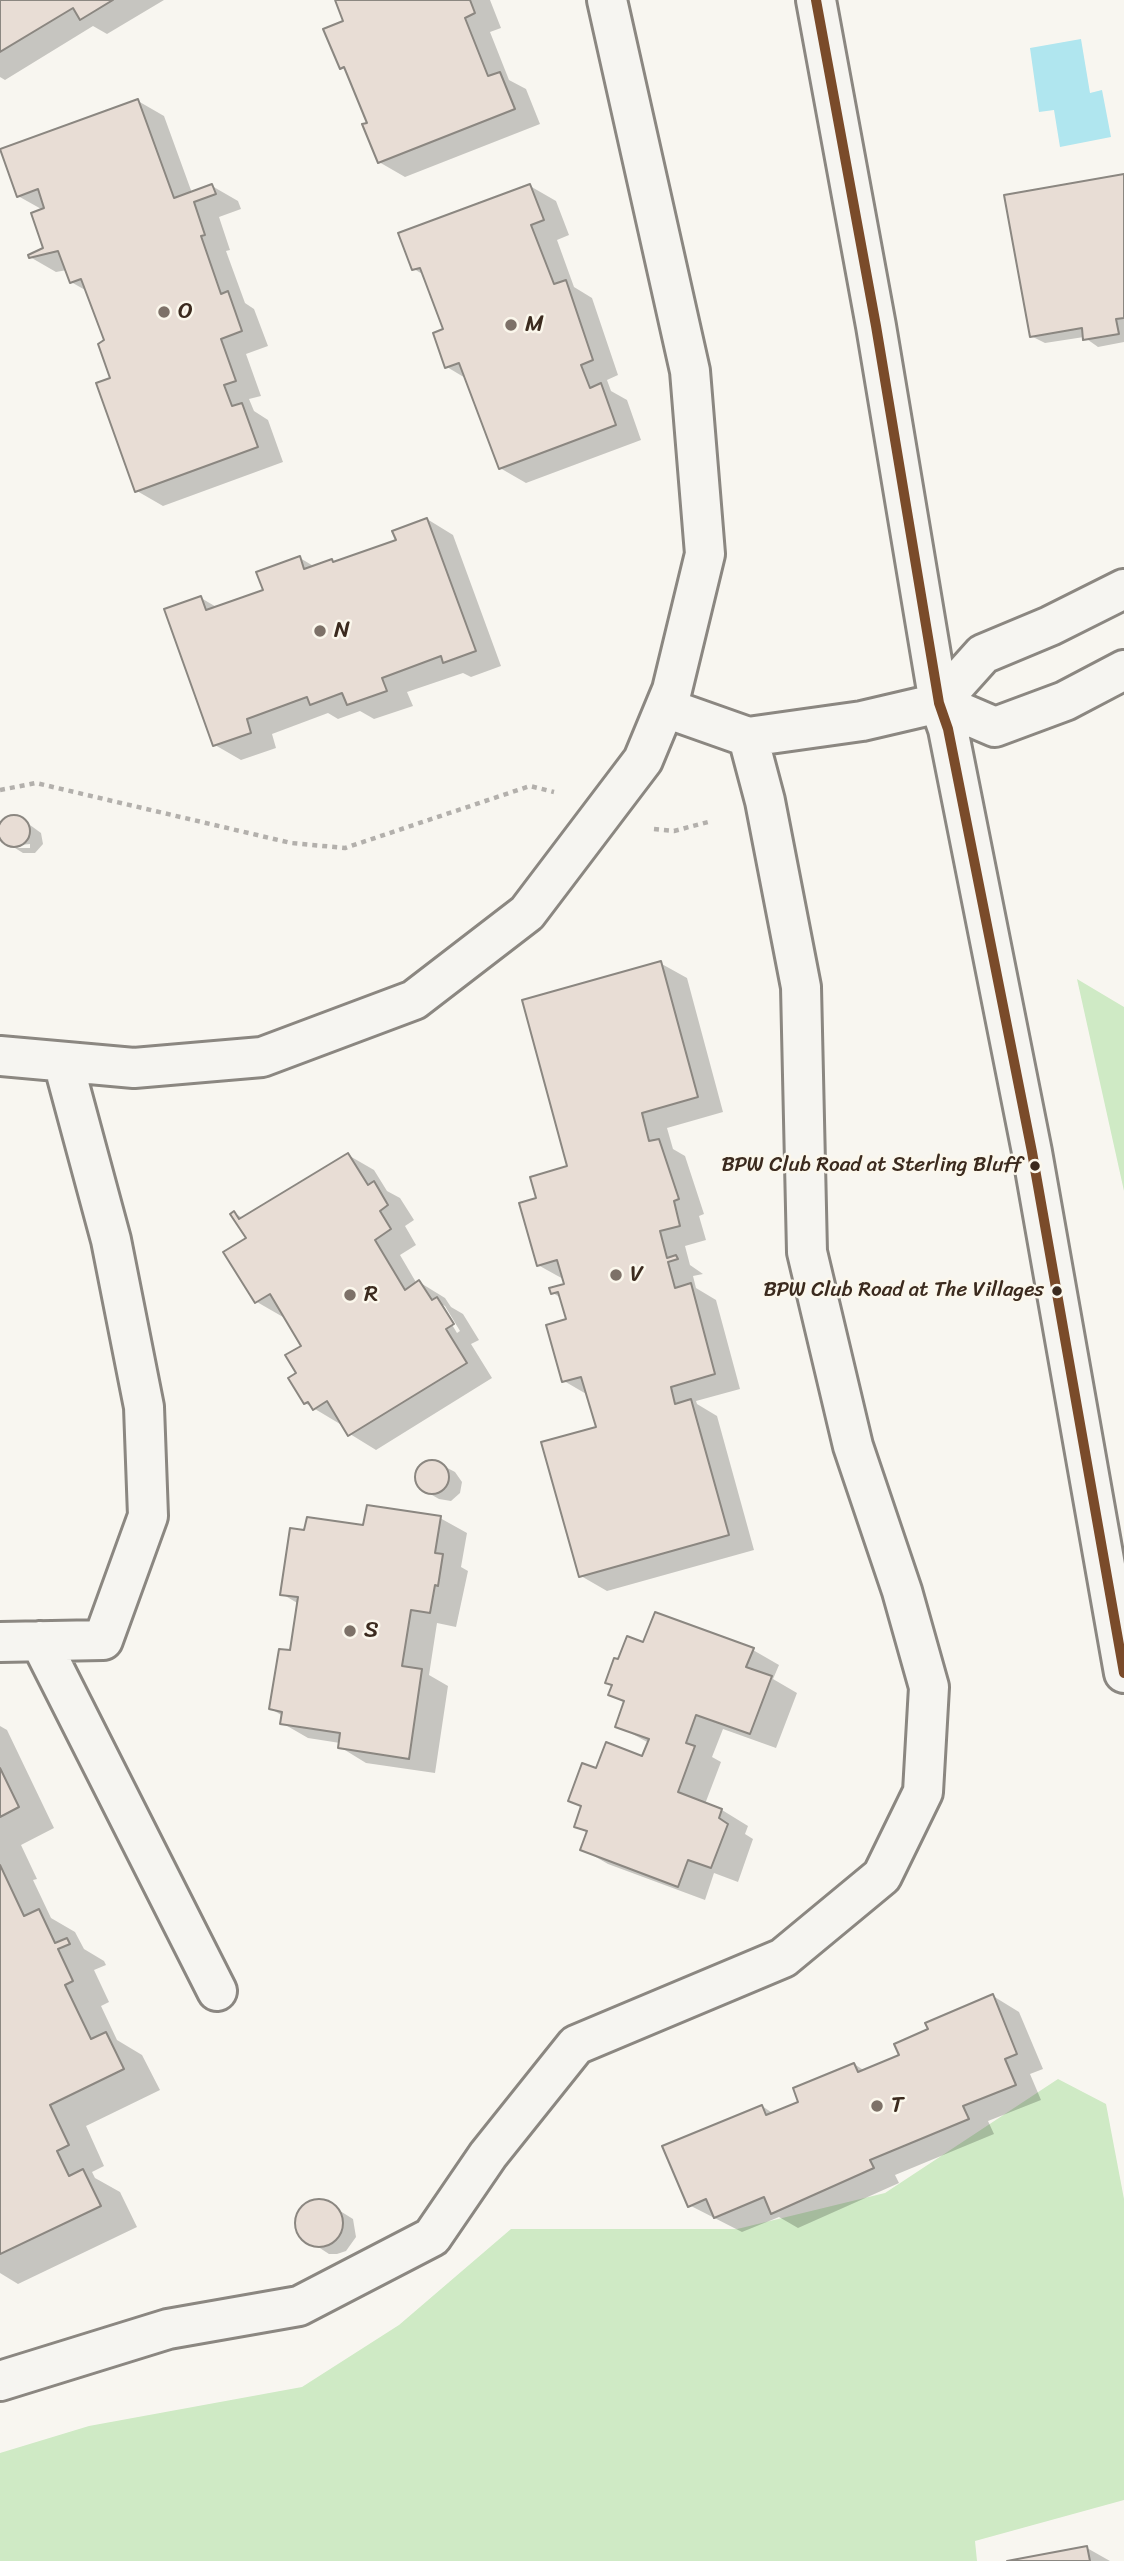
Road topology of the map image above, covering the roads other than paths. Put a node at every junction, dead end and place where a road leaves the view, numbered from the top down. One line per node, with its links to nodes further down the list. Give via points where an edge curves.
1 (607, 0): 6 (street, via 690,371 705,554)
2 (816, 0): 5 (street)
3 (1124, 589): 5 (street, via 983,654)
4 (1124, 670): 5 (street, via 1065,701 995,727)
5 (939, 703): 7 (street, via 862,721); 12 (street, via 948,729 1032,1152)
6 (666, 708): 7 (street); 9 (street, via 643,760 527,913 414,1000 262,1057 134,1069)
7 (748, 737): 14 (street, via 801,987 807,1252 853,1446 929,1687 923,1792 882,1876 783,1958 576,2045 488,2155 432,2237 299,2306 168,2329)
8 (0, 1056): 9 (street)
9 (63, 1062): 10 (street, via 111,1240 144,1407 148,1516 103,1640)
10 (40, 1641): 11 (street); 13 (street)
11 (0, 1642)
12 (1124, 1673)
13 (217, 1991)
14 (0, 2381)

